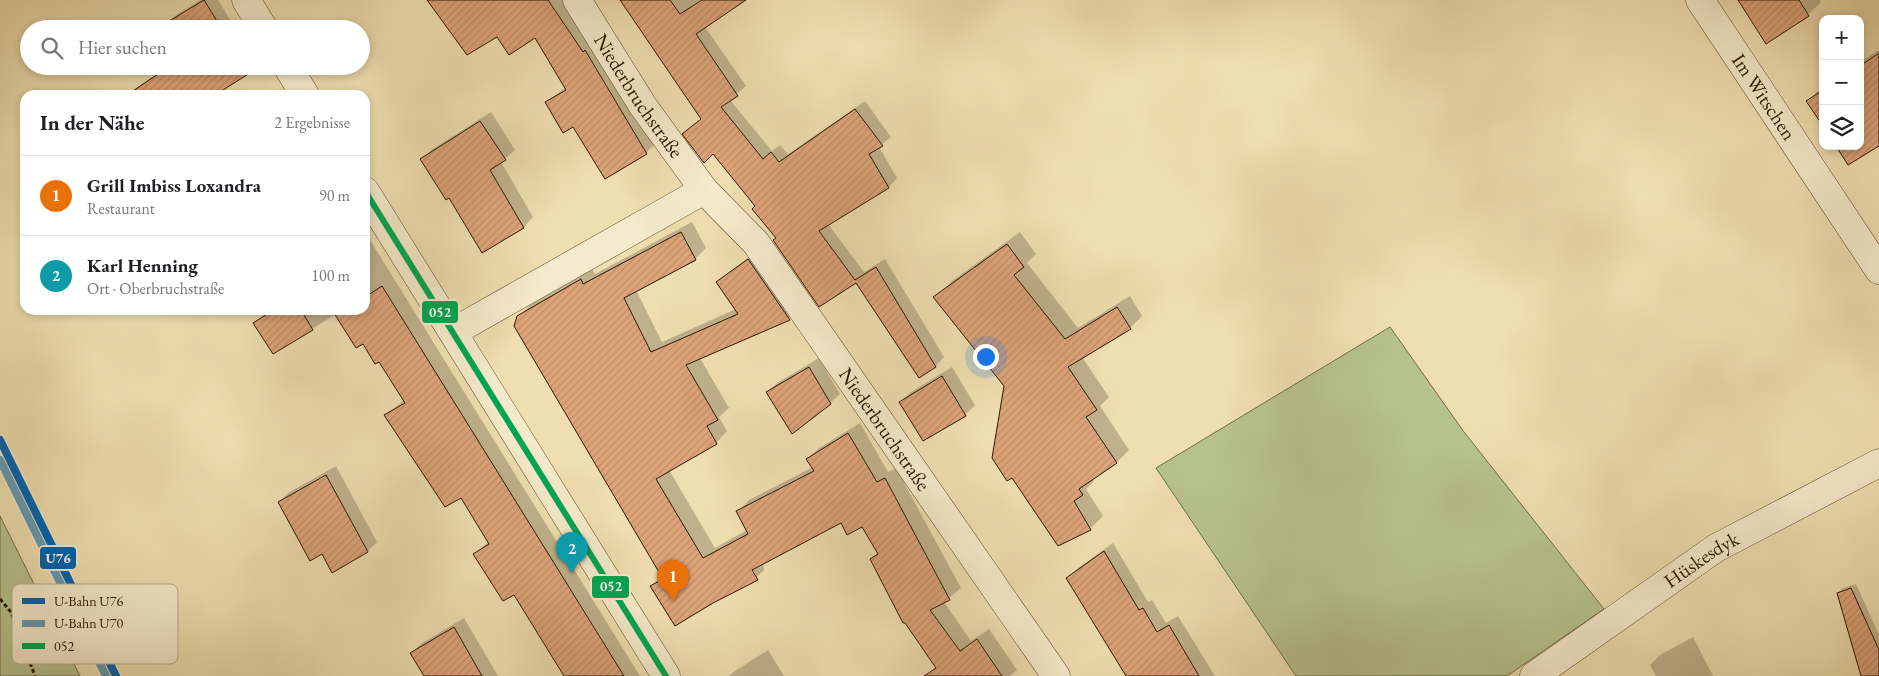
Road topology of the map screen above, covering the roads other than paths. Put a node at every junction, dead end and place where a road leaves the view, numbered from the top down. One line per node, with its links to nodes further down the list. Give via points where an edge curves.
1 (246, 0): 4 (street)
2 (577, 0): 7 (street, Niederbruchstraße, via 643,106)
3 (1700, 0): 9 (street, Im Witschen)
4 (258, 20)
5 (293, 75): 6 (street)
6 (302, 90)
7 (704, 190): 10 (street); 13 (street, Niederbruchstraße, via 756,243)
8 (370, 199): 10 (street)
9 (1879, 270)
10 (453, 332): 12 (street)
11 (1879, 463): 14 (street, Hüskesdyk, via 1716,548)
12 (666, 676)
13 (1056, 676)
14 (1534, 676)

